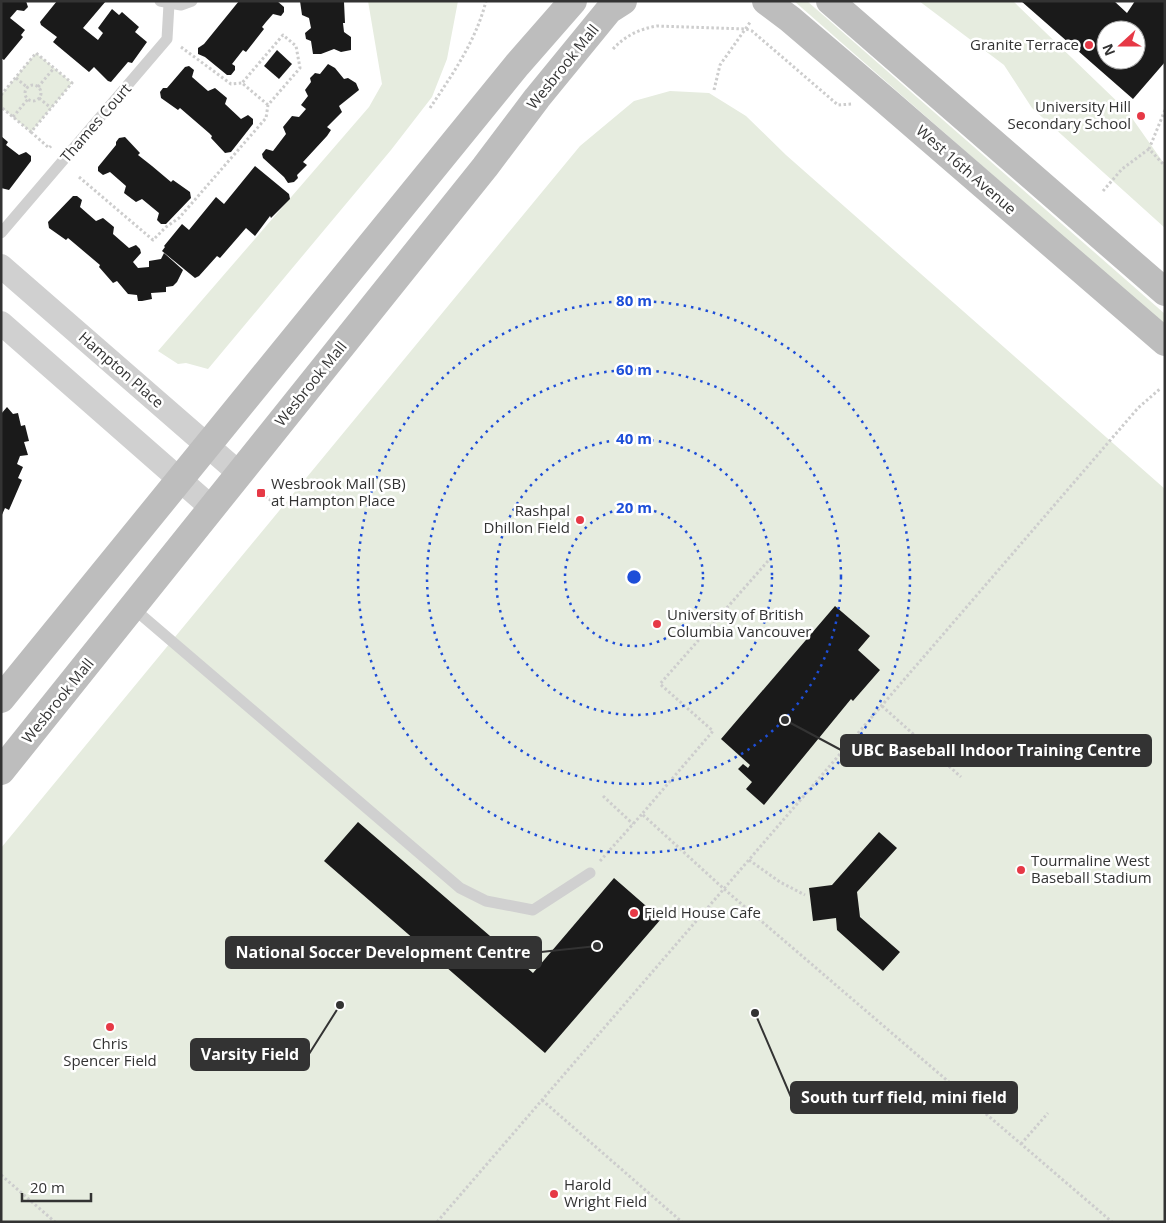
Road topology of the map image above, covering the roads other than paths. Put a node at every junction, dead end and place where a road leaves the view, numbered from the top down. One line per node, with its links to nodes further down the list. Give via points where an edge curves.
1 (192, 1): 6 (lane, via 181,5)
2 (573, 1): 12 (main road, via 517,65)
3 (623, 1): 13 (main road, Wesbrook Mall, via 610,10 537,98)
4 (766, 1): 11 (main road, West 16th Avenue)
5 (830, 1): 9 (main road)
6 (165, 3): 7 (lane, Thames Court, via 168,39)
7 (1, 233)
8 (1, 266): 12 (street, Hampton Place)
9 (1165, 292)
10 (6, 334): 14 (street)
11 (1165, 342)
12 (207, 445): 13 (street, Hampton Place); 14 (main road)
13 (240, 474): 15 (main road, Wesbrook Mall)
14 (178, 479): 15 (street); 17 (main road)
15 (212, 508): 16 (main road, Wesbrook Mall)
16 (133, 608): 18 (main road, Wesbrook Mall); 19 (lane, via 460,888 486,901 532,910)
17 (1, 698)
18 (1, 771)
19 (590, 873)

